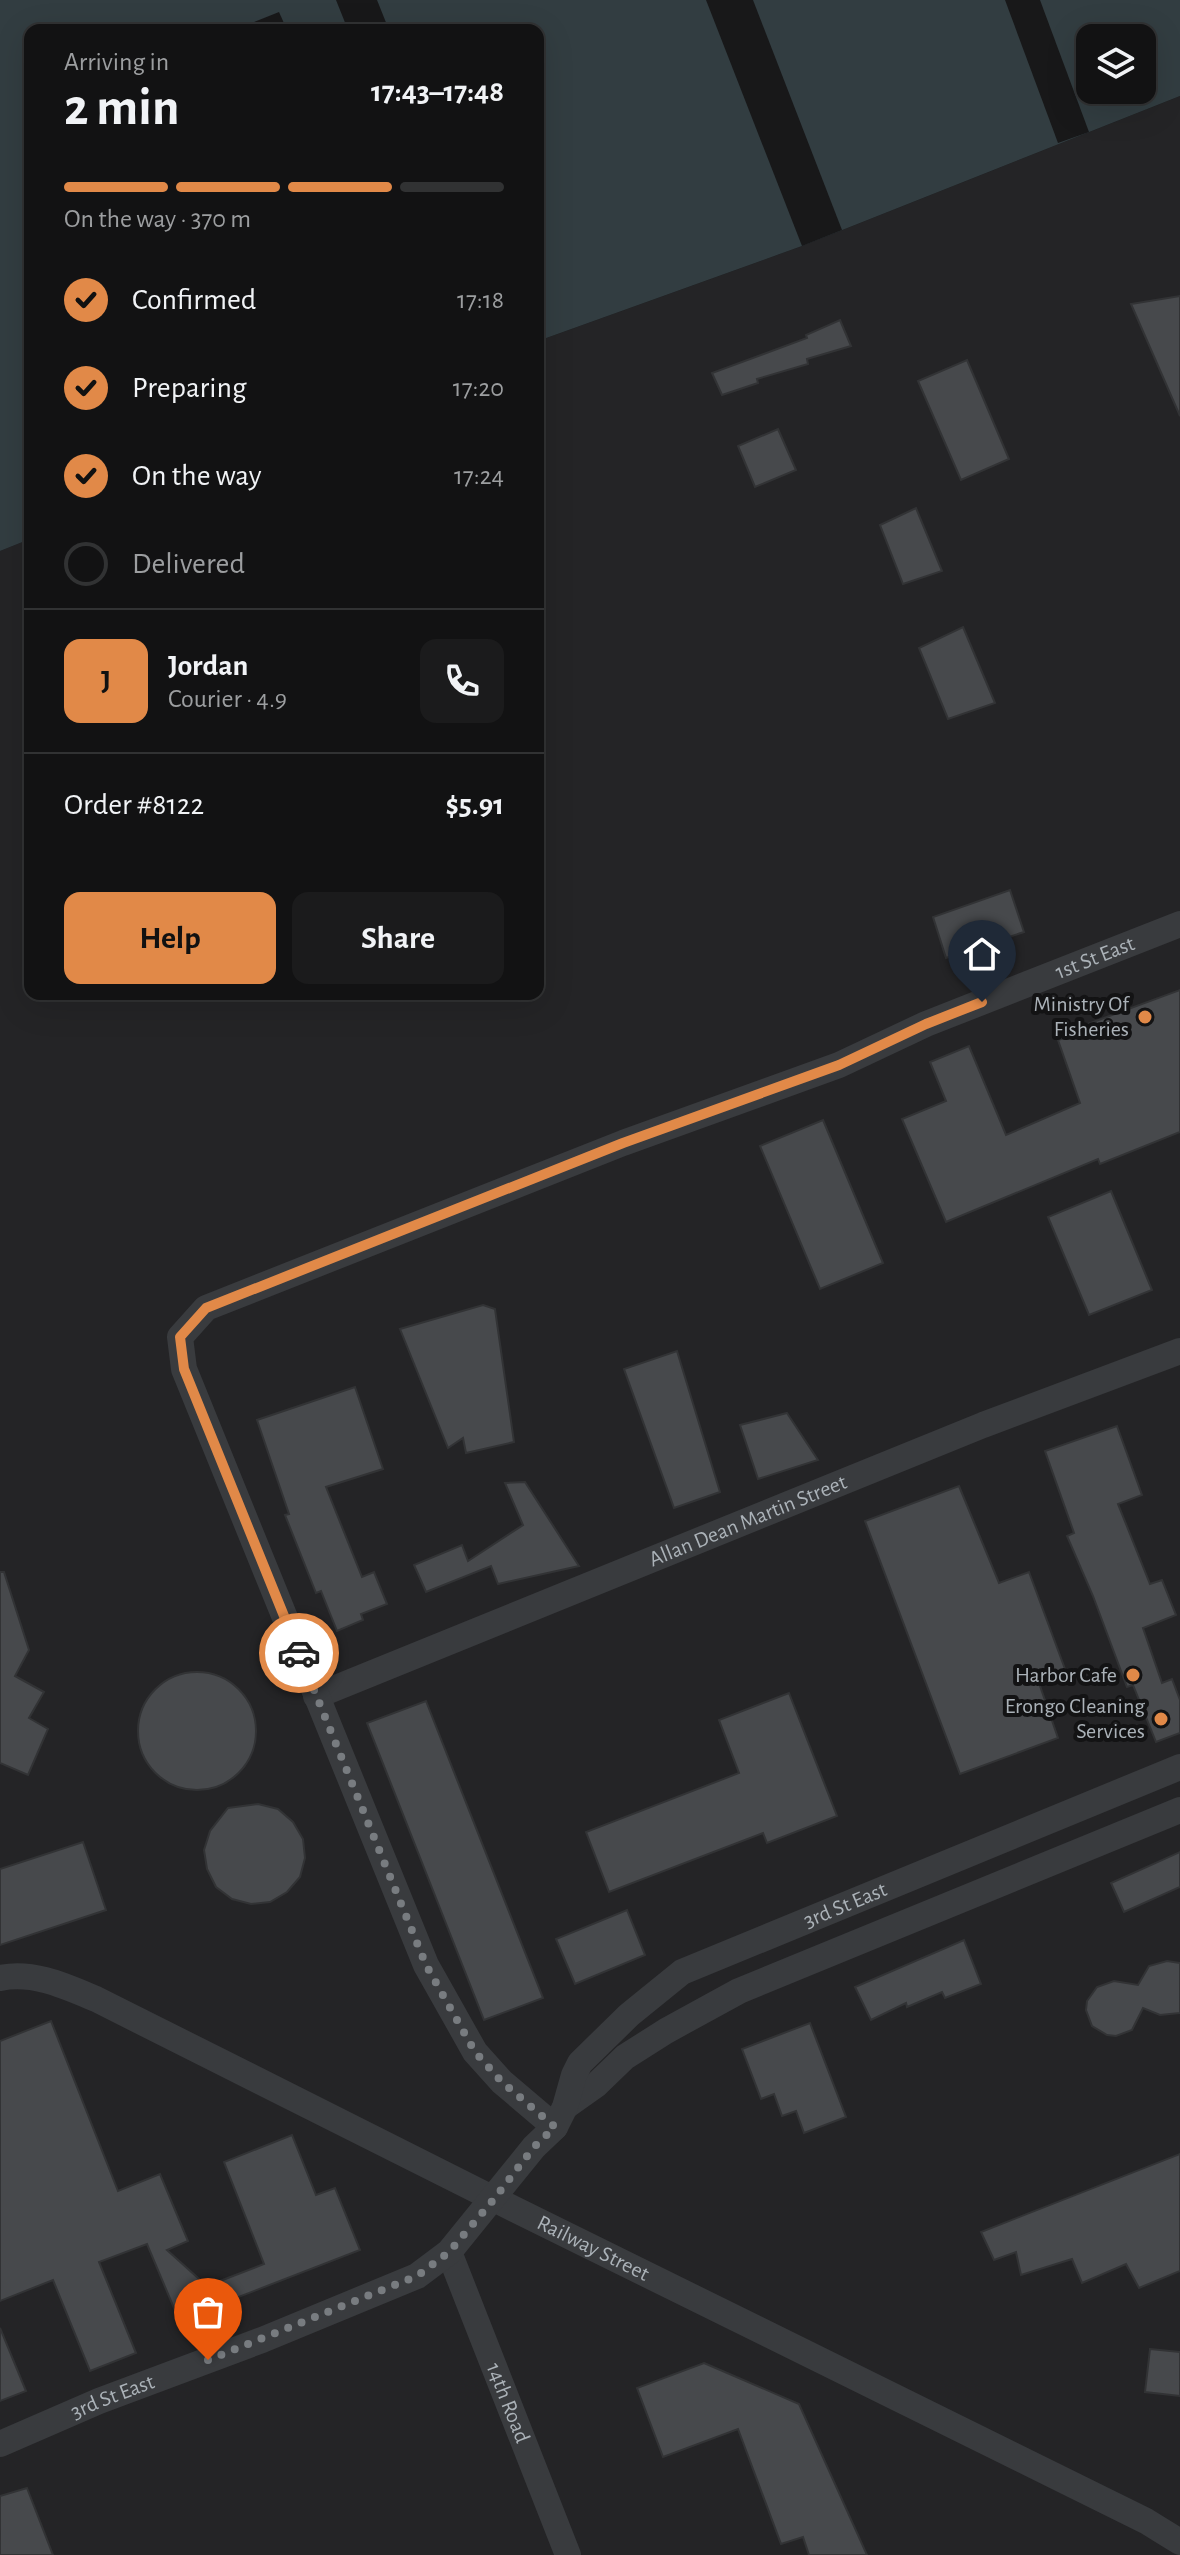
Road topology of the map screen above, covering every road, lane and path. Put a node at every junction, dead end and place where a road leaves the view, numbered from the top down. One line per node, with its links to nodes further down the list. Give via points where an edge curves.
1 (1180, 924): 3 (street, 1st St East, via 926,1024 839,1065 611,1147 206,1308 180,1337 184,1369)
2 (1180, 1351): 3 (street, Allan Dean Martin Street, via 983,1425)
3 (316, 1696): 7 (street, via 426,1965 475,2052 502,2082)
4 (1180, 1767): 7 (street, 3rd St East, via 682,1972 580,2063)
5 (1180, 1810): 7 (street, 3rd St East, via 739,1991 625,2057)
6 (0, 1978): 8 (street, Railway Street, via 18,1974 96,1999)
7 (560, 2117): 8 (street, 3rd St East)
8 (494, 2199): 9 (street, 3rd St East); 11 (street, Railway Street)
9 (449, 2252): 10 (street, 3rd St East, via 417,2276); 12 (street, 14th Road)
10 (0, 2444)
11 (1180, 2542)
12 (568, 2555)

